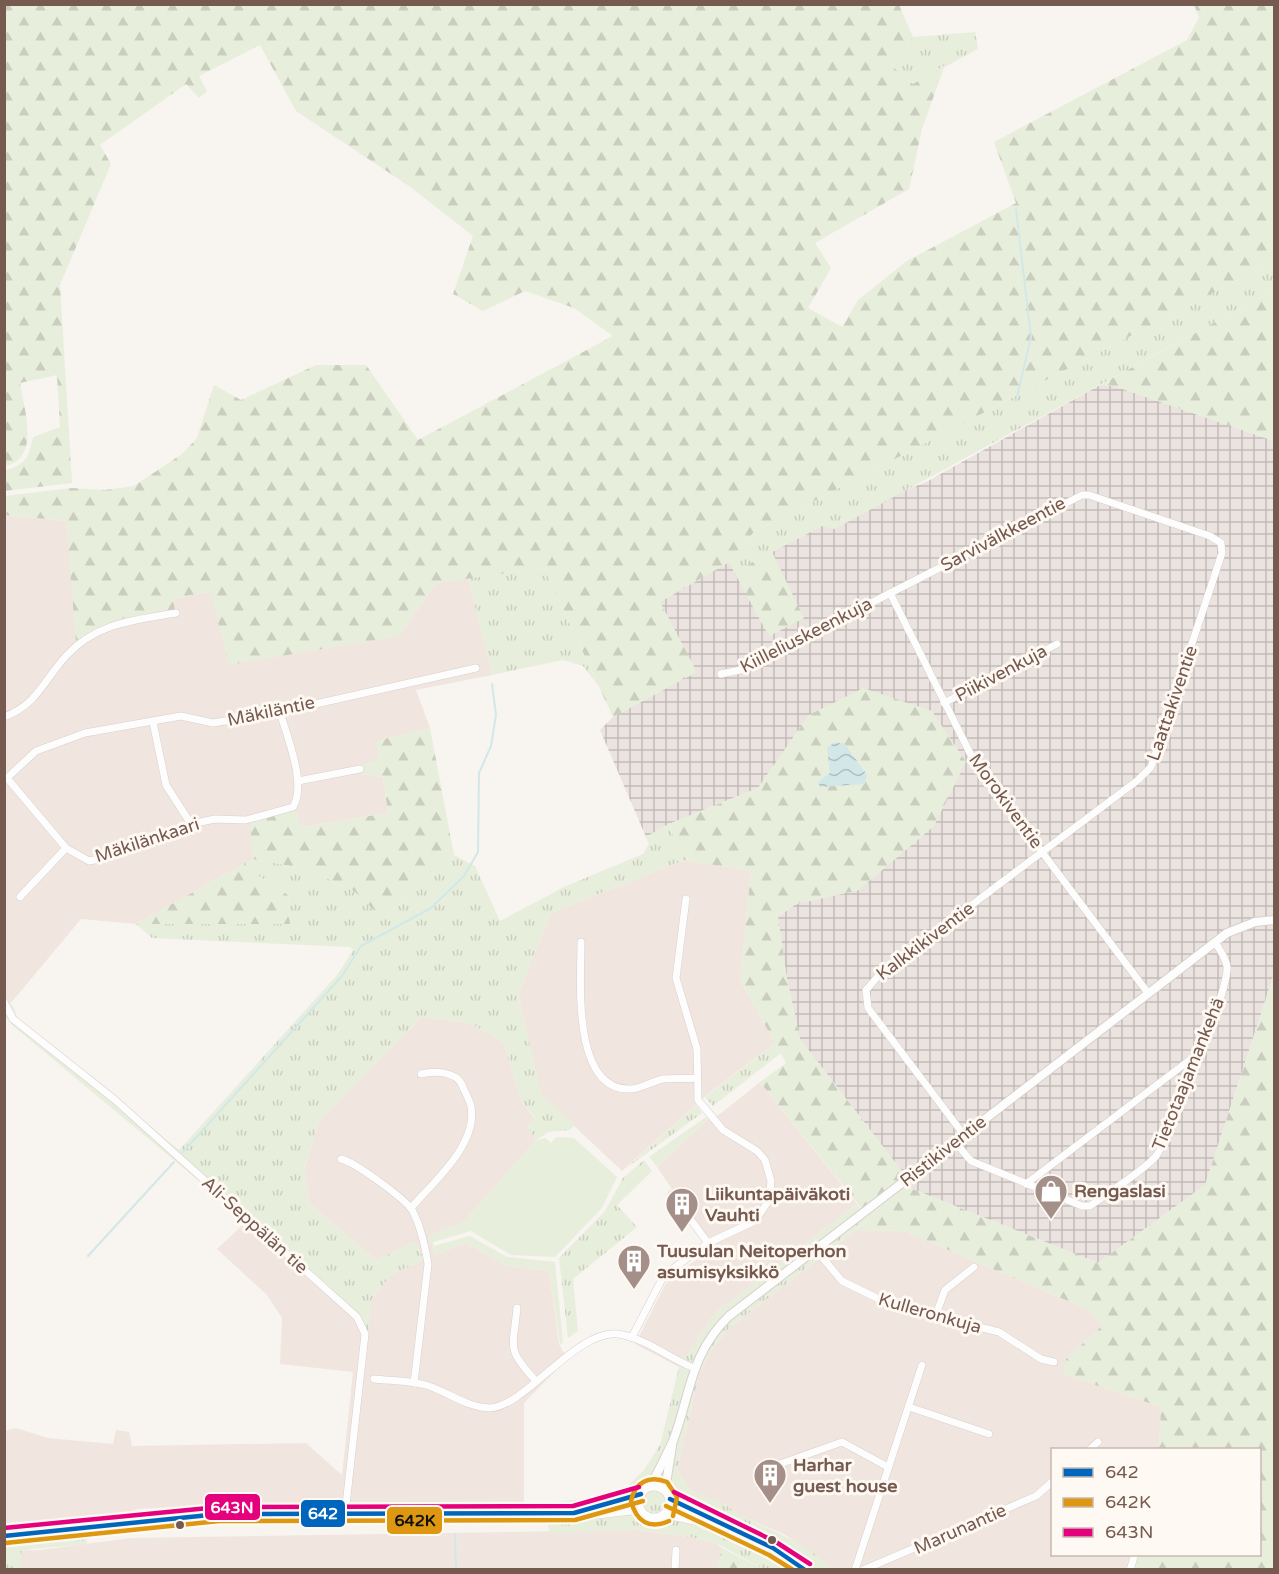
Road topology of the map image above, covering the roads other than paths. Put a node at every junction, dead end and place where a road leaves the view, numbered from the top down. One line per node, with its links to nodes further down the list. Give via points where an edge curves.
1 (1221, 543): 2 (street, Sarvivälkkeentie, via 1082,495); 16 (street, Laattakiventie, via 1222,553 1151,767)
2 (890, 593): 6 (street, Kiilleliuskeenkuja, via 740,670); 7 (street, Morokiventie)
3 (176, 613): 9 (street, via 112,624 81,642 29,704)
4 (1057, 644): 7 (street, Piikivenkuja)
5 (476, 668): 8 (street, Mäkiläntie)
6 (722, 674)
7 (944, 703): 16 (street, Morokiventie, via 975,763)
8 (280, 712): 10 (street, Mäkiläntie, via 213,723 181,716); 13 (street, Mäkilänkaari)
9 (4, 717)
10 (153, 722): 12 (street, Mäkiläntie, via 85,733 36,751); 14 (street, via 166,785)
11 (360, 769): 13 (street)
12 (6, 778): 15 (street, Mäkilänkaari)
13 (298, 781): 14 (street, Mäkilänkaari, via 299,797 293,807 246,820 215,819)
14 (191, 824): 15 (street, Mäkilänkaari, via 110,857 89,861)
15 (66, 848): 17 (street)
16 (1043, 852): 22 (street, Morokiventie); 27 (street, Kalkkikiventie, via 880,974 866,990 868,1008)
17 (20, 897)
18 (686, 899): 26 (street, via 676,978 698,1049)
19 (1275, 920): 21 (street, Ristikiventie, via 1238,928)
20 (581, 942): 26 (street, via 582,1025 586,1049 598,1073 616,1086 631,1089 663,1079)
21 (1215, 942): 22 (street, Ristikiventie); 24 (street, Tietotaajamankehä, via 1227,966 1226,979)
22 (1148, 993): 27 (street, Ristikiventie)
23 (4, 1002): 59 (street, Ali-Seppälän tie, via 13,1019 114,1099 357,1317 365,1334)
24 (1201, 1052): 30 (street); 30 (street, Tietotaajamankehä, via 1155,1158 1090,1206 1062,1200)
25 (421, 1074): 32 (street, via 455,1075 471,1105 471,1117 460,1149)
26 (696, 1078): 33 (street, via 698,1100 723,1130 757,1151 765,1160 771,1181 769,1200 755,1221)
27 (964, 1135): 28 (street, Ristikiventie)
28 (956, 1142): 30 (street, Tietotaajamankehä, via 970,1161); 34 (street, Ristikiventie)
29 (341, 1159): 32 (street, via 354,1162)
30 (1026, 1184)
31 (672, 1194): 33 (street)
32 (411, 1208): 44 (street, via 428,1264)
33 (708, 1242): 38 (street, via 661,1281)
34 (816, 1250): 37 (street, Kulleronkuja, via 842,1281 891,1305); 41 (street, Ristikiventie, via 717,1328)
35 (974, 1267): 37 (street, via 945,1290)
36 (517, 1308): 43 (street, via 515,1359)
37 (935, 1317): 39 (street, Kulleronkuja, via 999,1332 1041,1359)
38 (632, 1337): 41 (street); 43 (street, via 616,1334 591,1339)
39 (1054, 1362)
40 (922, 1365): 45 (street)
41 (694, 1368): 47 (street, Ristikiventie)
42 (374, 1379): 44 (street)
43 (536, 1381): 44 (street, via 511,1400 490,1408 465,1403)
44 (414, 1383)
45 (909, 1407): 46 (street); 50 (street)
46 (989, 1434)
47 (673, 1440): 53 (street, Ristikiventie); 54 (street, Ristikiventie)
48 (1098, 1442): 49 (street)
49 (1090, 1448)
50 (888, 1467): 51 (street, via 842,1442); 66 (street)
51 (763, 1470)
52 (1051, 1484): 67 (street, Marunantie, via 1036,1496)
53 (650, 1486): 54 (main road); 55 (main road)
54 (665, 1490): 56 (main road)
55 (641, 1494): 57 (main road); 58 (main road)
56 (670, 1499): 60 (main road); 61 (main road)
57 (640, 1509): 58 (main road); 60 (main road, via 652,1518)
58 (574, 1513): 59 (main road)
59 (345, 1514): 62 (main road, via 209,1515)
60 (666, 1514): 61 (main road)
61 (723, 1526): 65 (main road, via 755,1537)
62 (4, 1536)
63 (676, 1550): 64 (street)
64 (675, 1569)
65 (807, 1569)
66 (855, 1569)
67 (863, 1569)

